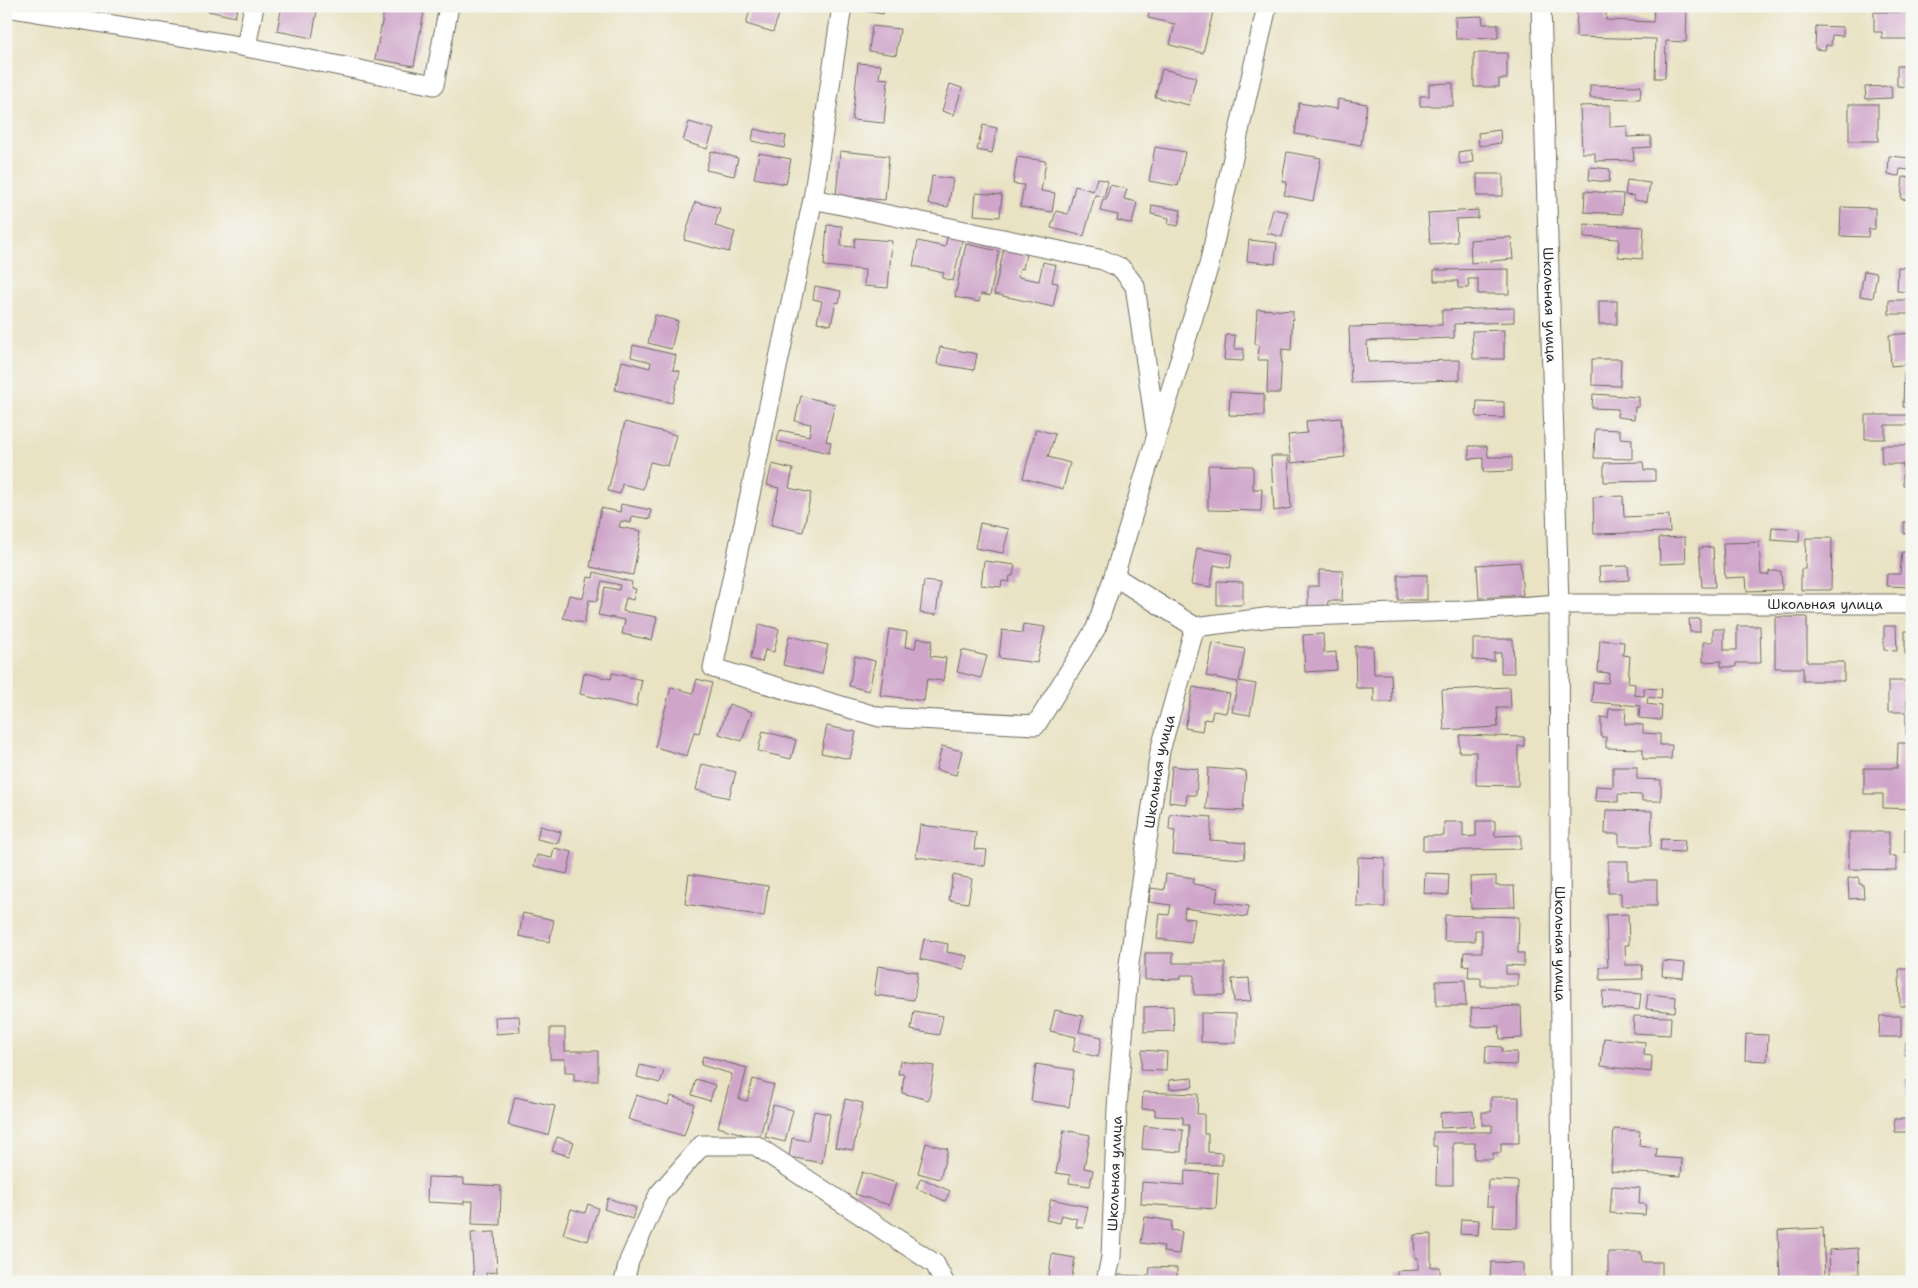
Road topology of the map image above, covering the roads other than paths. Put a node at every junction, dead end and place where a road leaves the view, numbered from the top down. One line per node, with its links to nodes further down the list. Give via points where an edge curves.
1 (254, 6): 7 (street)
2 (449, 6): 7 (street, via 434,86)
3 (842, 6): 8 (street)
4 (1267, 6): 9 (street, via 1209,265)
5 (1541, 6): 11 (street, Школьная улица)
6 (6, 7): 7 (street)
7 (246, 47)
8 (813, 199): 9 (street, via 1103,260 1121,268 1135,286); 10 (street, via 713,668 879,717 1036,725 1096,628)
9 (1157, 437): 10 (street)
10 (1114, 576): 13 (street)
11 (1559, 604): 12 (street, Школьная улица); 13 (street, Школьная улица, via 1460,611 1272,617); 17 (street, Школьная улица)
12 (1912, 604)
13 (1195, 627): 16 (street, Школьная улица, via 1160,751 1130,964 1117,1108 1111,1257)
14 (624, 1282): 15 (street, via 629,1261 659,1194 702,1145 755,1145 935,1264)
15 (944, 1282)
16 (1106, 1282)
17 (1562, 1282)

